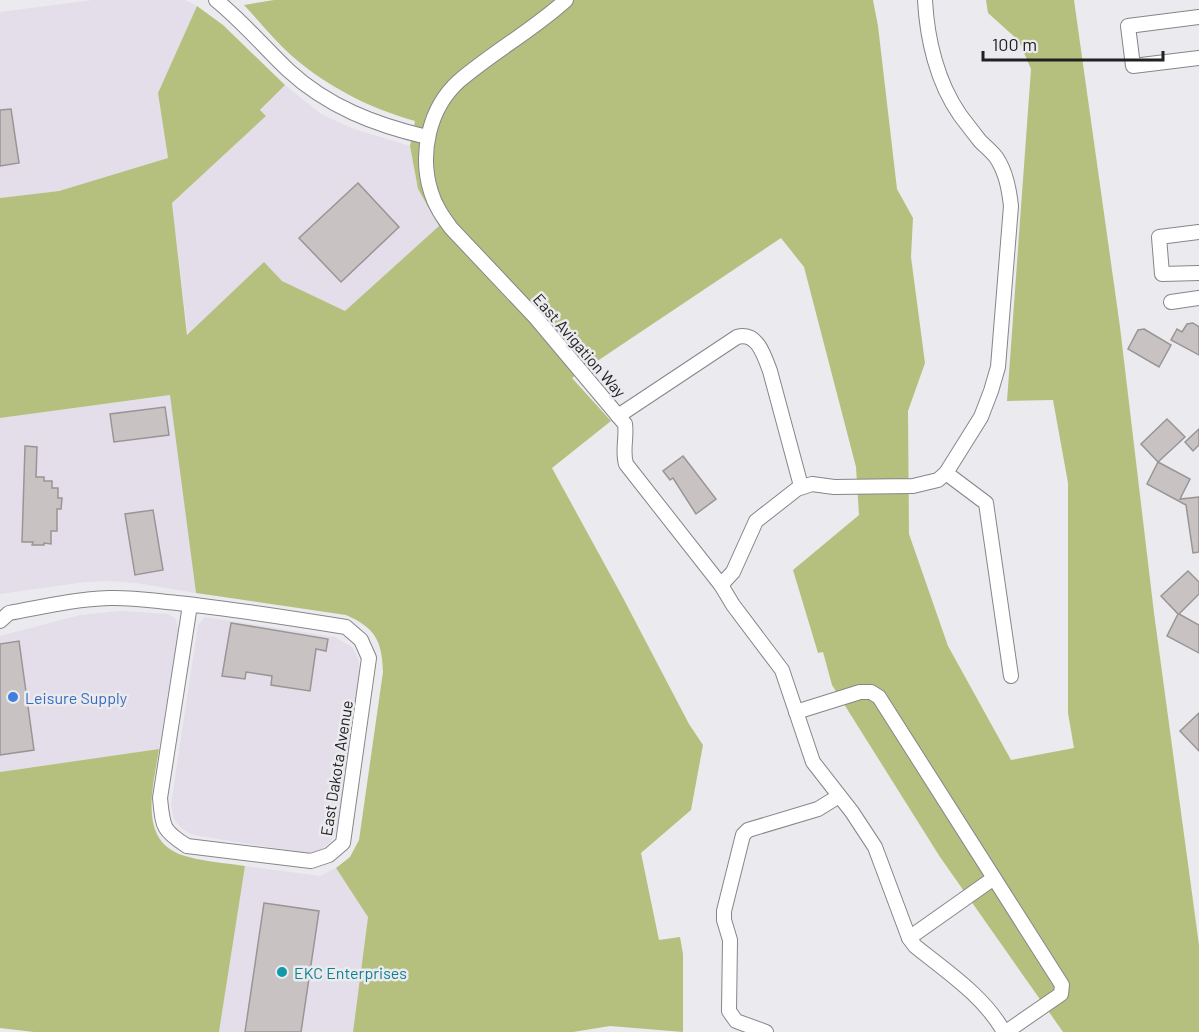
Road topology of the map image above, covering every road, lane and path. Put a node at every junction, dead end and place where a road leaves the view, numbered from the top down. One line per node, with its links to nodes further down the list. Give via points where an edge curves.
1 (216, 0): 6 (street, via 290,72 324,98 374,123)
2 (566, 0): 6 (street, East Avigation Way, via 458,82 438,108)
3 (925, 0): 12 (street, via 926,25 938,71 958,113 1000,165 1011,206 998,367 981,417)
4 (1199, 17): 5 (street, via 1128,26 1133,66)
5 (1199, 57)
6 (427, 137): 11 (street, East Avigation Way, via 427,176 439,212)
7 (1199, 232): 8 (street, via 1159,237 1162,274)
8 (1199, 273)
9 (1199, 298): 10 (street)
10 (1171, 302)
11 (618, 416): 13 (street, via 737,337 753,337 770,371); 14 (street, East Avigation Way, via 625,424 626,464)
12 (946, 474): 13 (street, via 913,486); 17 (street, via 986,503)
13 (801, 486): 14 (street, via 756,521 733,572)
14 (721, 585): 18 (street, East Avigation Way, via 782,670)
15 (190, 605): 15 (street, East Dakota Avenue, via 346,627 361,640 369,658 343,843 329,855 311,861 187,846 163,826 160,798); 16 (street, East Dakota Avenue, via 110,598)
16 (3, 615)
17 (1011, 676)
18 (796, 712): 19 (street, East Avigation Way, via 813,762); 20 (street, via 861,692 879,697)
19 (839, 796): 21 (street, East Avigation Way, via 875,848); 22 (street, via 818,809 748,830 743,835 724,911 730,940 729,1011 736,1021)
20 (994, 878): 21 (street); 23 (street, via 1062,985 1060,994)
21 (909, 938): 23 (street, via 974,994)
22 (766, 1032)
23 (1005, 1032)

